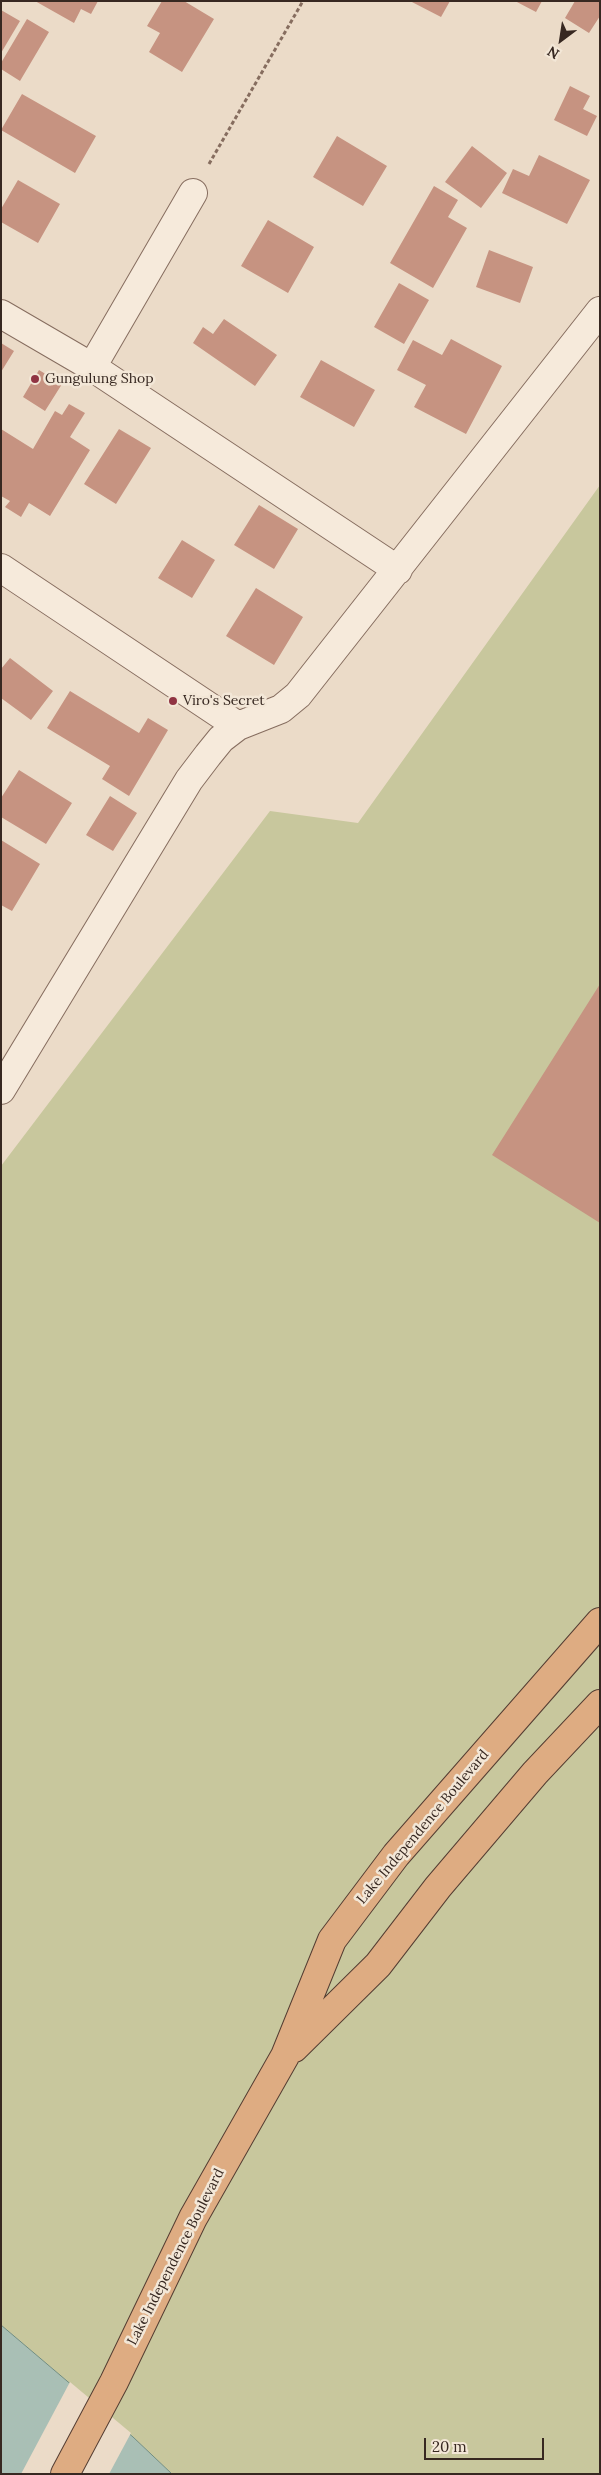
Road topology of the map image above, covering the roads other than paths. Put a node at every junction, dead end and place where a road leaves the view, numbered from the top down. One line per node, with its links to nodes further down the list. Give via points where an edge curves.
1 (193, 193): 4 (street)
2 (600, 311): 6 (street)
3 (1, 314): 4 (street)
4 (92, 367): 6 (street)
5 (1, 568): 7 (street)
6 (398, 570): 7 (street, via 298,695 282,709)
7 (238, 726): 8 (street, via 221,739 189,780)
8 (1, 1090)
9 (600, 1622): 11 (highway, Lake Independence Boulevard, via 396,1855 332,1940)
10 (600, 1704): 11 (highway, Lake Independence Boulevard, via 535,1773 438,1887 378,1965)
11 (285, 2056): 12 (highway, Lake Independence Boulevard, via 193,2218 114,2382)
12 (65, 2474)

